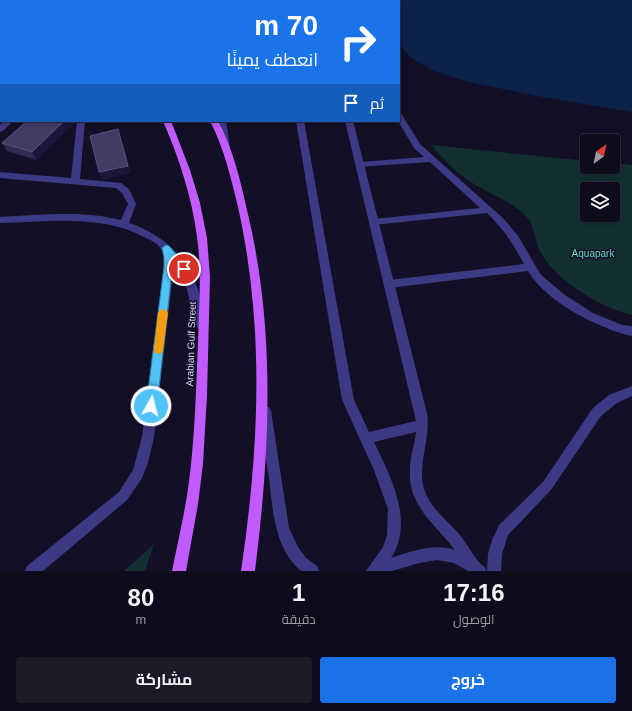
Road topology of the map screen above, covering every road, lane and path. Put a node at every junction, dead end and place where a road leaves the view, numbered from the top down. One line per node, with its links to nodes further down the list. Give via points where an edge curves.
1 (400, 119): 11 (street, via 417,146)
2 (8, 122): 9 (street)
3 (81, 122): 14 (street)
4 (167, 122): 22 (main road, Arabian Gulf Street, via 192,188 201,232 205,279)
5 (214, 122): 10 (main road)
6 (222, 122): 10 (street)
7 (300, 122): 27 (street, via 345,389 350,406)
8 (349, 122): 12 (street)
9 (0, 129)
10 (227, 151): 25 (main road, via 245,216 252,255)
11 (432, 159): 12 (street); 15 (street)
12 (360, 165): 17 (street)
13 (0, 175): 14 (street)
14 (75, 181): 18 (street, via 118,185 126,190 132,204)
15 (488, 210): 17 (street); 20 (street, via 501,221 515,239)
16 (0, 220): 18 (street, via 90,219)
17 (374, 222): 21 (street)
18 (124, 224): 19 (street, via 150,235)
19 (166, 248): 22 (street, via 184,269 191,282); 29 (street, via 169,257 168,275 148,437 138,474 114,504)
20 (531, 267): 21 (street); 23 (street, via 537,278 589,316)
21 (390, 284): 26 (street, via 419,402)
22 (204, 331): 30 (main road, Arabian Gulf Street, via 195,481)
23 (632, 331)
24 (632, 391): 34 (street, via 606,403 597,412 544,490 506,525 497,542)
25 (263, 394): 31 (main road, via 255,525); 32 (street, via 282,528 294,553)
26 (422, 425): 27 (street); 28 (street, via 416,476 421,498 434,520 457,542)
27 (366, 438): 33 (street, via 387,485 395,519 394,535 388,551)
28 (477, 568): 33 (street, via 444,553 431,554)
29 (32, 571)
30 (179, 571)
31 (248, 571)
32 (312, 571)
33 (374, 571)
34 (494, 571)

